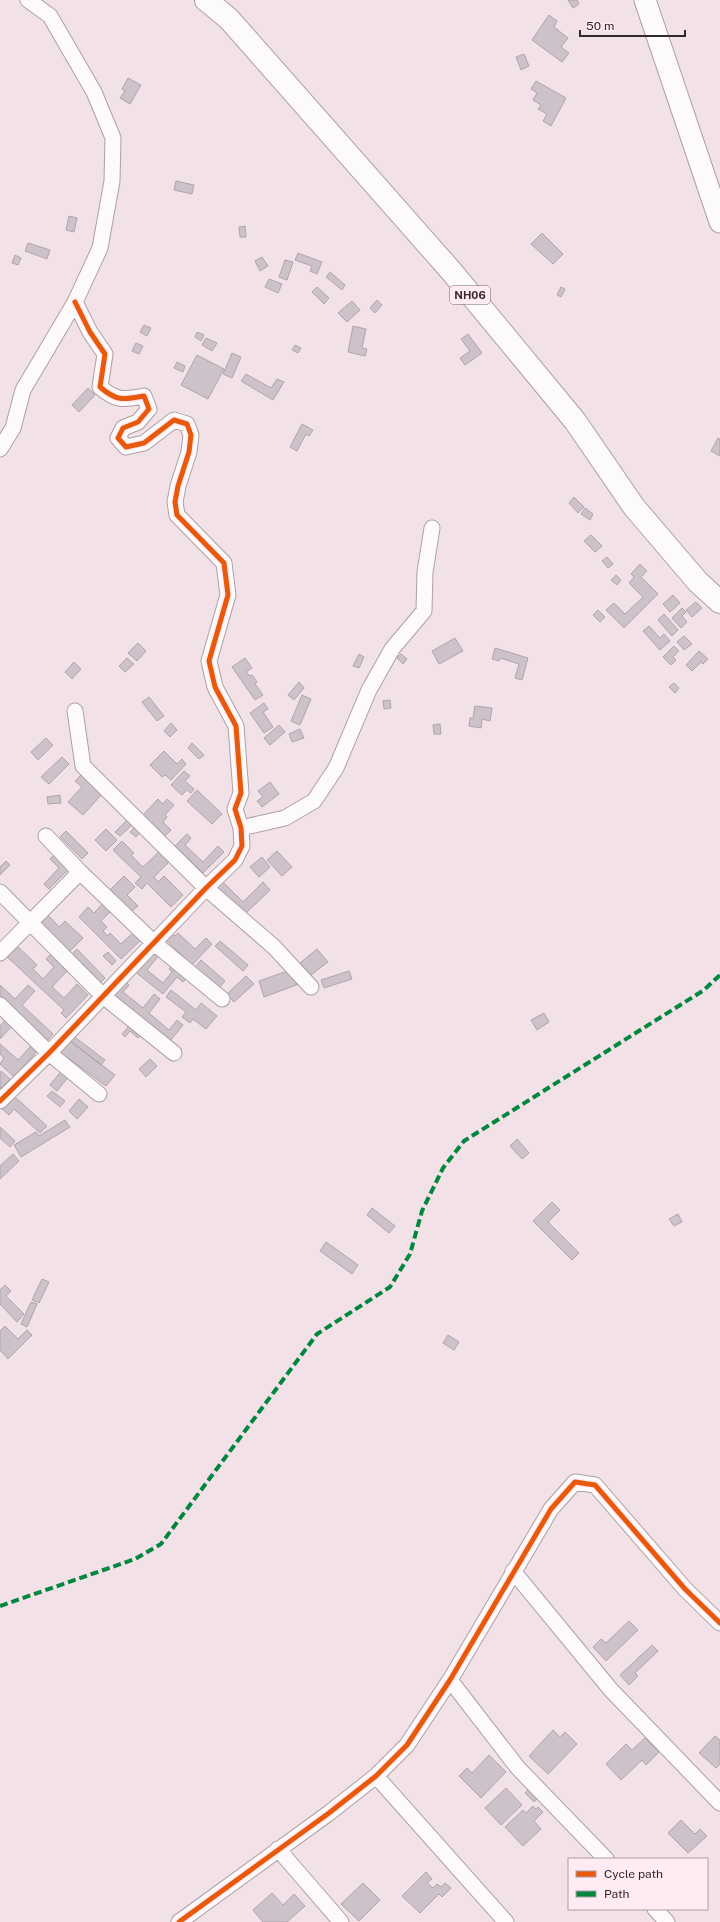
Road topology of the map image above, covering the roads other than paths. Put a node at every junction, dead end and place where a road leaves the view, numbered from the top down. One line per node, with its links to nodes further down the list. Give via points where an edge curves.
1 (28, 0): 5 (street, via 50,16 94,92 113,138 112,181 100,248)
2 (206, 0): 8 (main road, NH06, via 229,19 452,272 576,421 634,508 698,582)
3 (645, 0): 4 (main road)
4 (720, 222)
5 (75, 302): 6 (street, via 23,390 13,428); 10 (street, via 105,354 100,387 111,396 125,400 144,396 149,409 138,422 123,428 118,438 126,447 144,443 174,420 187,424 191,436 175,502 177,515 224,563 228,595 209,661 215,687 236,726 241,793 236,809)
6 (0, 449)
7 (432, 528): 10 (street, via 425,572 424,611 392,650 368,690 336,768 314,801 284,818)
8 (720, 602)
9 (74, 711): 13 (street, via 83,766)
10 (241, 828): 13 (street, via 242,846 235,860)
11 (46, 836): 12 (street)
12 (80, 872): 15 (street); 16 (street)
13 (206, 888): 16 (street); 18 (street, via 274,947)
14 (0, 892): 15 (street)
15 (30, 923): 17 (street); 19 (street)
16 (154, 943): 19 (street); 20 (street)
17 (0, 953)
18 (311, 987)
19 (103, 996): 22 (street); 23 (street)
20 (222, 1000)
21 (0, 1005): 22 (street)
22 (50, 1052): 24 (street); 25 (street)
23 (174, 1053)
24 (98, 1094)
25 (0, 1101)
26 (513, 1571): 27 (street, via 551,1509 575,1482 595,1485 685,1589); 28 (street); 30 (street, via 611,1690)
27 (720, 1623)
28 (450, 1680): 29 (street, via 407,1745); 32 (street, via 518,1768)
29 (376, 1776): 31 (street); 36 (street)
30 (720, 1803)
31 (278, 1849): 34 (street); 35 (street)
32 (605, 1858)
33 (656, 1910): 37 (street)
34 (180, 1922)
35 (341, 1922)
36 (506, 1922)
37 (668, 1922)

